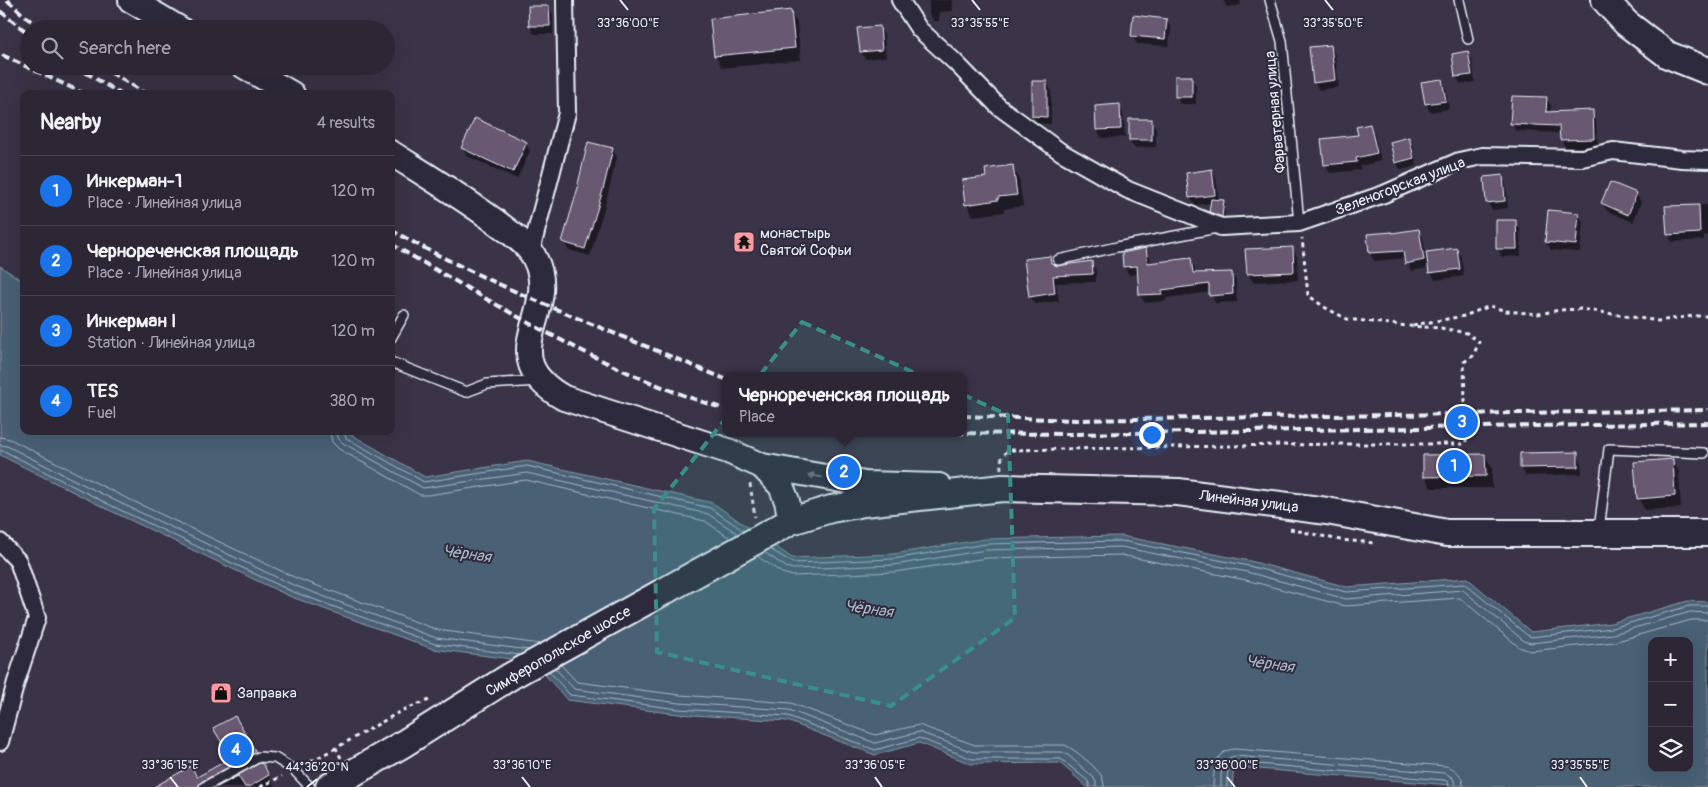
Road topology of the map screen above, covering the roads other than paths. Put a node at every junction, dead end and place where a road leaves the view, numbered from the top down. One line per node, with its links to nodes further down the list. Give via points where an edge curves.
1 (131, 0): 7 (main road)
2 (564, 0): 16 (street, via 567,112)
3 (900, 0): 15 (street, Зеленогорская улица, via 919,29 999,106 1061,152 1128,190)
4 (1270, 0): 14 (lane, Фарватерная улица, via 1282,41)
5 (1459, 0): 8 (lane)
6 (1605, 0): 9 (main road, via 1626,23 1668,55)
7 (165, 20)
8 (1468, 39)
9 (1708, 71)
10 (259, 75): 11 (main road)
11 (285, 90)
12 (395, 156): 16 (main road, via 492,219)
13 (1708, 160): 14 (street, Зеленогорская улица, via 1613,151 1582,158 1482,156 1459,161 1384,194)
14 (1300, 223): 15 (street, Зеленогорская улица)
15 (1221, 227): 17 (lane)
16 (531, 251): 21 (main road, via 540,270 541,284 529,350 534,373)
17 (1058, 260)
18 (404, 315): 19 (lane)
19 (395, 331)
20 (395, 364): 21 (lane, via 466,392 487,384)
21 (540, 381): 23 (main road, via 564,398)
22 (1704, 453): 26 (lane, via 1609,449)
23 (762, 466): 24 (main road, one-way to 23, via 865,484); 25 (main road, via 781,486)
24 (1003, 488): 25 (main road, Линейная улица, via 864,503); 26 (main road, Линейная улица, via 1178,492 1327,511 1447,533)
25 (791, 521): 32 (main road, Симферопольское шоссе, via 511,676)
26 (1599, 533): 27 (main road, Линейная улица)
27 (1708, 533)
28 (0, 542): 29 (street, via 18,561 37,618)
29 (0, 742)
30 (204, 787): 31 (lane, via 260,758 275,758 294,770)
31 (310, 787)
32 (329, 787)

